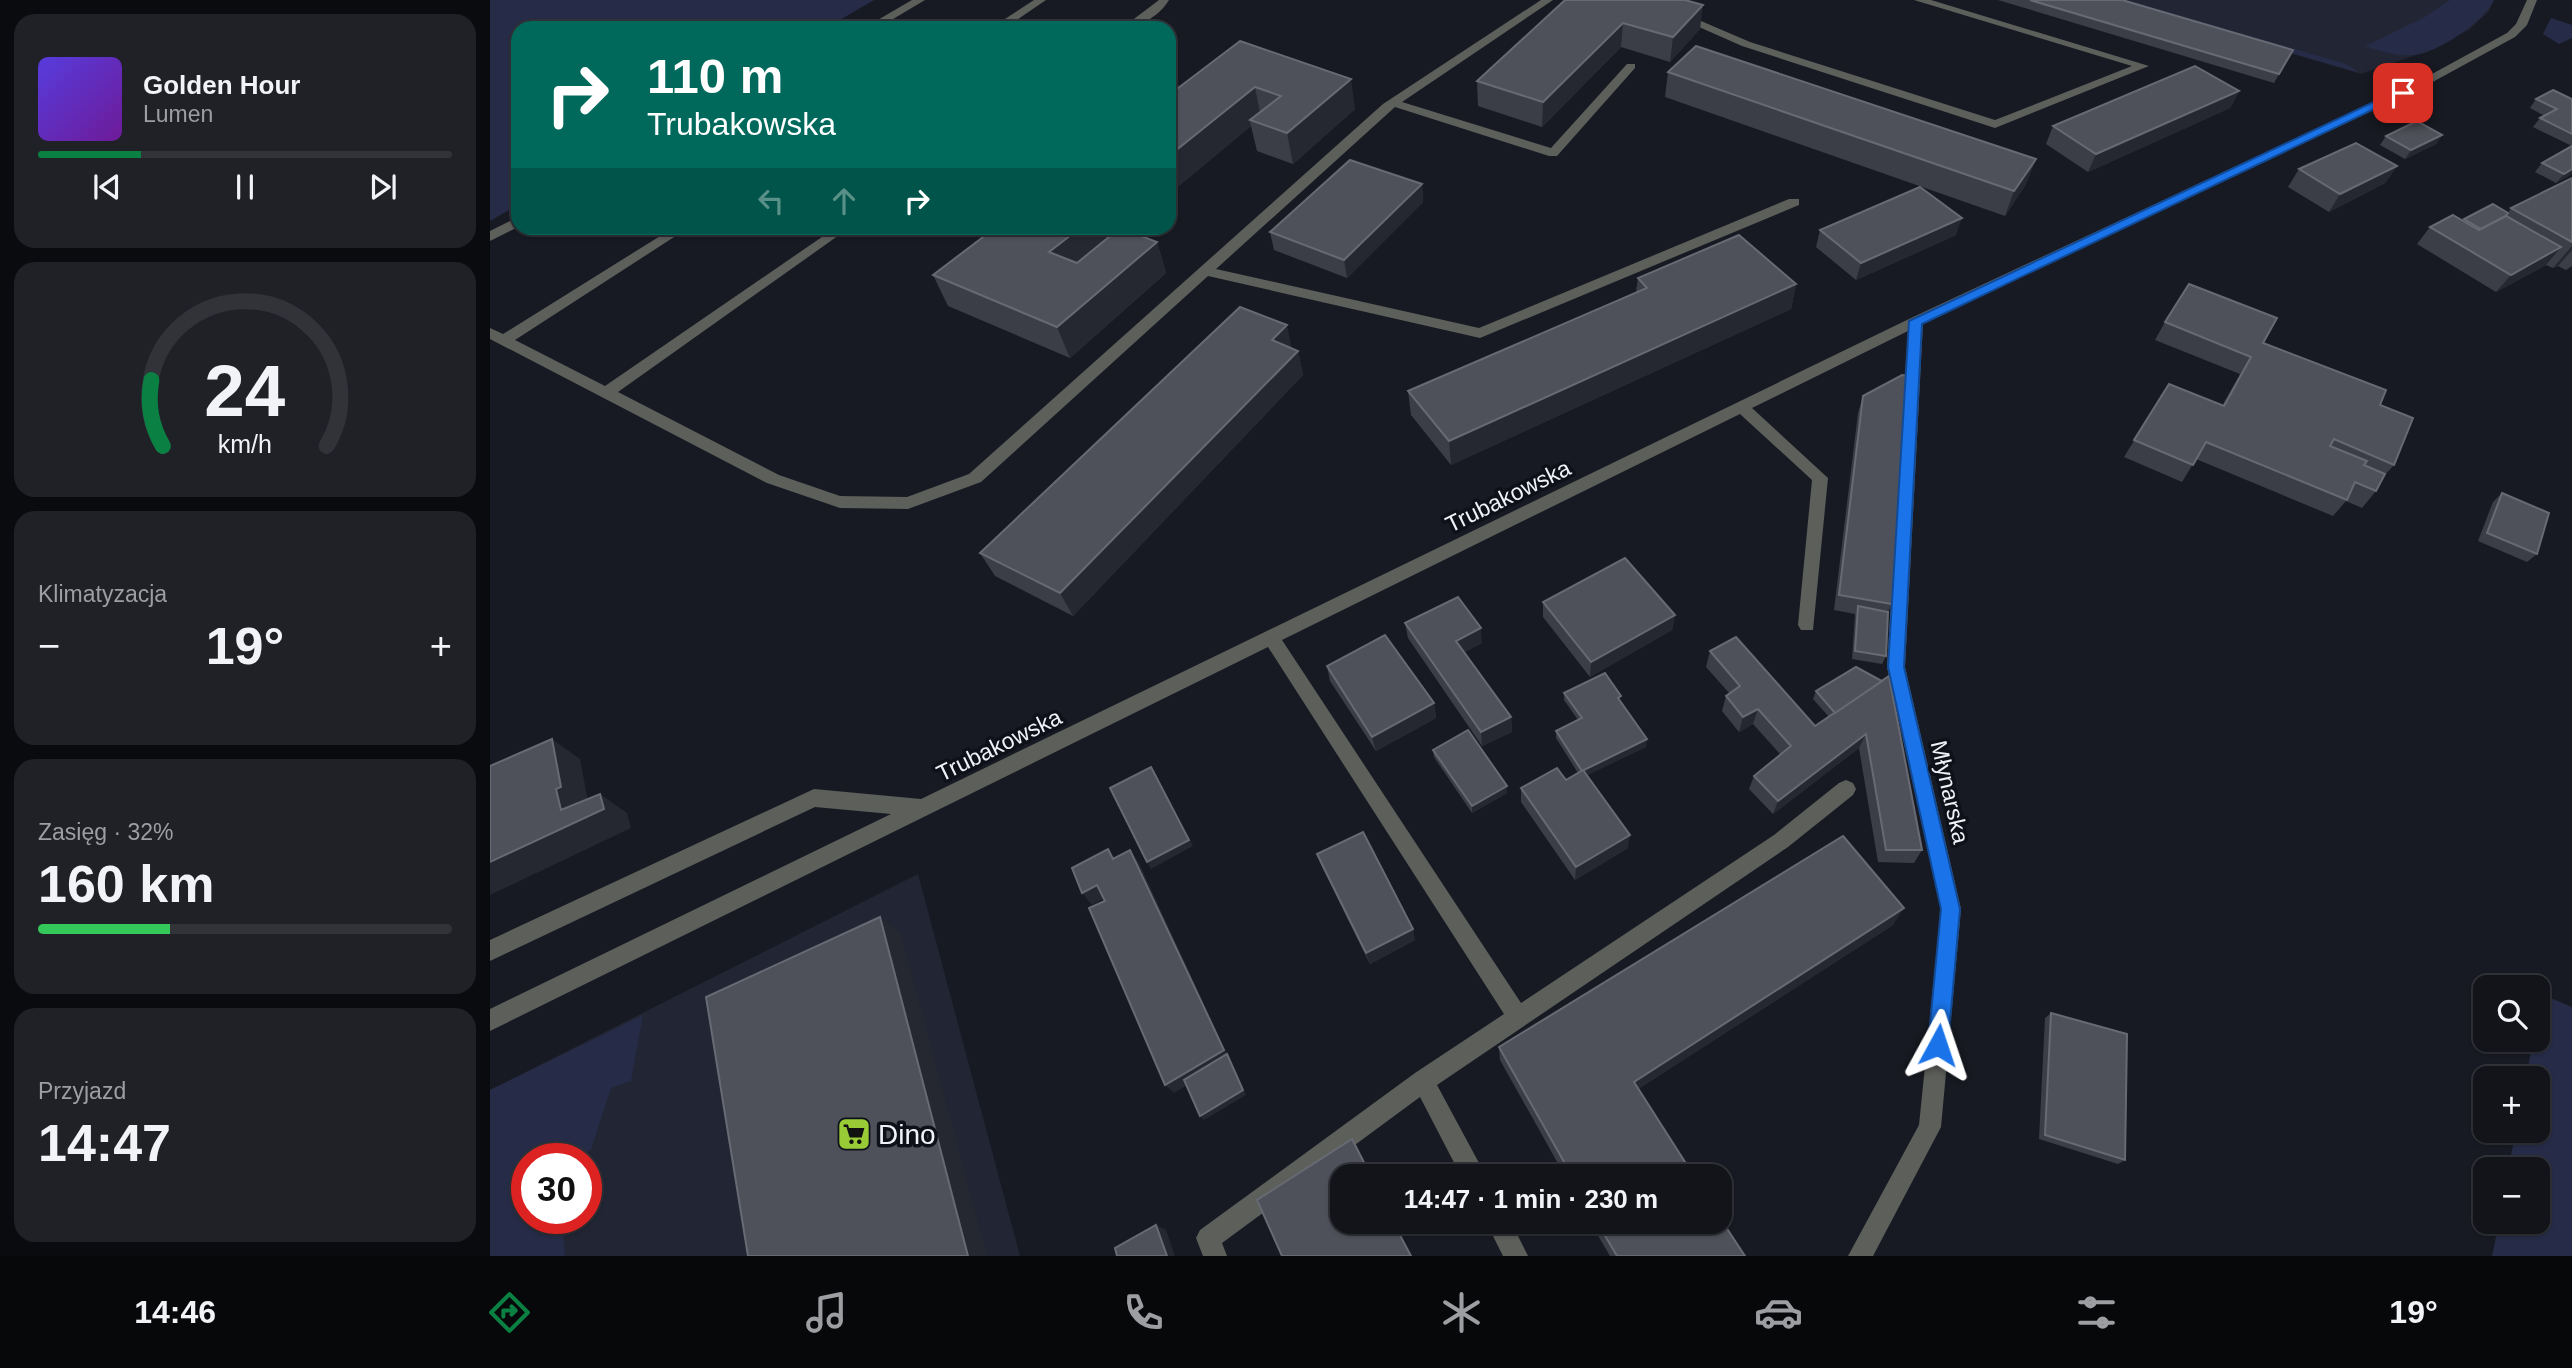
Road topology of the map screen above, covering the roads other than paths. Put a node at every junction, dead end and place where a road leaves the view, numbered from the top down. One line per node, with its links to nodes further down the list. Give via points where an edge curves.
1 (920, 0): 8 (street)
2 (1041, 0): 9 (street)
3 (1164, 0): 10 (street)
4 (1548, 0): 12 (street)
5 (1643, 0): 6 (street, via 1746,44 1995,124 2143,66)
6 (1919, 0)
7 (2532, 0): 19 (street, Trubakowska, via 2511,35 2426,82)
8 (882, 21)
9 (1008, 21)
10 (1138, 21)
11 (1631, 66): 12 (street, via 1553,153)
12 (1393, 103): 18 (street)
13 (1794, 202): 18 (street, via 1480,333)
14 (511, 225): 17 (street)
15 (671, 235): 21 (street)
16 (833, 235): 22 (street)
17 (490, 237)
18 (1205, 271): 22 (street, via 975,478 908,503 840,502 773,479)
19 (1916, 321): 23 (street, Trubakowska); 36 (street, Młynarska, via 1896,667 1951,909 1930,1127)
20 (490, 333): 21 (street)
21 (504, 341): 22 (street)
22 (606, 393)
23 (1742, 407): 24 (street, via 1820,478); 25 (street, Trubakowska)
24 (1807, 625)
25 (1271, 637): 27 (street, Trubakowska); 29 (street)
26 (1846, 789): 29 (street, via 1781,841)
27 (922, 808): 28 (street, via 814,798); 30 (street, Trubakowska)
28 (490, 951)
29 (1518, 1017): 31 (street)
30 (490, 1020)
31 (1423, 1081): 32 (street); 34 (street, via 1208,1238)
32 (1468, 1164)
33 (1504, 1234): 35 (street)
34 (1215, 1256)
35 (1516, 1256)
36 (1860, 1256)

